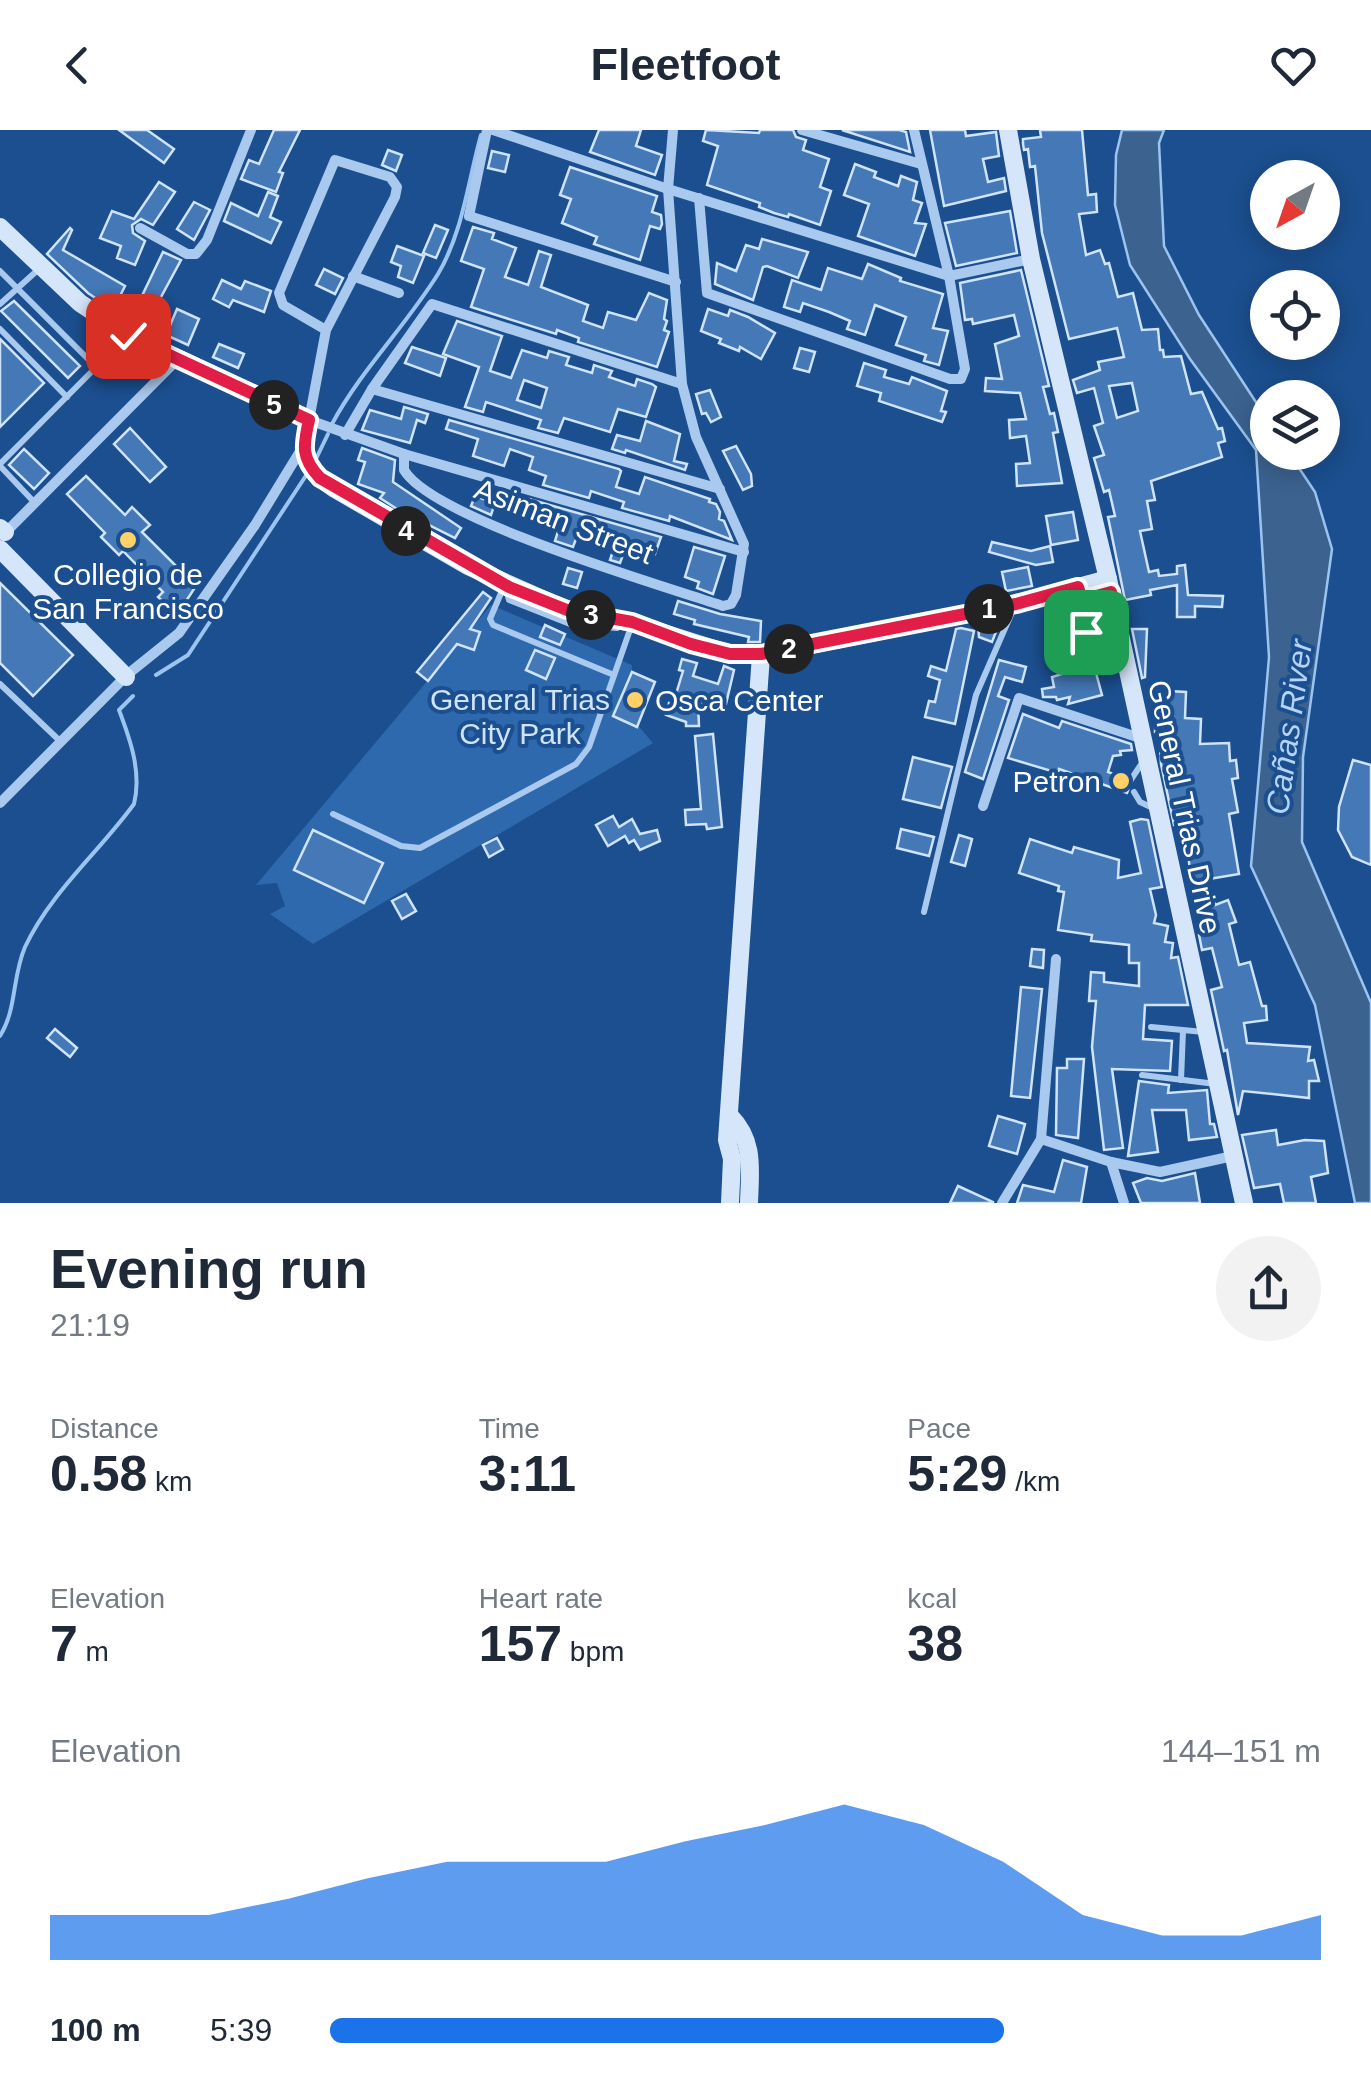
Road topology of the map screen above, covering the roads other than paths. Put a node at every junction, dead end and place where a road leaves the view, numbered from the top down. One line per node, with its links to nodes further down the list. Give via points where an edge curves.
1 (490, 130): 8 (street); 17 (street, via 469,216)
2 (673, 130): 8 (street)
3 (802, 130): 7 (street)
4 (914, 130): 7 (street)
5 (1008, 130): 12 (street, General Trias Drive)
6 (249, 131): 11 (street, via 196,254)
7 (921, 164): 16 (street)
8 (668, 189): 9 (street); 17 (street)
9 (699, 198): 16 (street); 16 (street, via 707,293 956,380 965,369)
10 (0, 227): 13 (street)
11 (140, 228)
12 (1032, 259): 16 (street); 39 (street, General Trias Drive)
13 (41, 267): 18 (lane); 23 (street)
14 (0, 271): 18 (lane)
15 (353, 276): 19 (street); 22 (street); 22 (street, via 397,187 390,177 335,160 278,293 284,306)
16 (949, 276)
17 (676, 282): 26 (street)
18 (16, 287): 20 (lane); 25 (lane)
19 (399, 293)
20 (0, 304)
21 (0, 329): 28 (lane)
22 (326, 330): 29 (street)
23 (128, 336): 24 (street); 25 (lane)
24 (176, 361): 29 (street); 35 (street)
25 (95, 366): 28 (lane)
26 (682, 384): 27 (street, via 432,304); 34 (street)
27 (372, 389): 30 (street); 34 (street)
28 (67, 397): 33 (lane)
29 (309, 420): 30 (street); 31 (street)
30 (345, 435): 32 (street)
31 (302, 448): 38 (street, via 310,468 335,489); 48 (street, via 179,632)
32 (404, 454): 37 (street); 37 (street, Asiman Street, via 404,470 416,484 502,530 723,606 736,595)
33 (0, 465): 35 (lane)
34 (720, 489): 37 (street)
35 (35, 503): 36 (street)
36 (1, 537): 48 (street)
37 (744, 552)
38 (504, 584): 43 (street); 47 (lane, via 493,625)
39 (1109, 586): 40 (street); 45 (street, General Trias Drive)
40 (1080, 594): 41 (street); 42 (lane)
41 (1016, 604): 46 (street); 59 (lane, via 976,695)
42 (1078, 609)
43 (631, 626): 46 (street, via 730,654); 47 (lane)
44 (1082, 626): 45 (lane, via 1091,634)
45 (1118, 628): 50 (street, General Trias Drive)
46 (761, 654): 67 (street)
47 (614, 675): 58 (lane, via 590,747 576,764 420,848 401,846)
48 (126, 677): 51 (street)
49 (0, 684): 51 (lane)
50 (1140, 738): 52 (street, General Trias Drive); 56 (street, via 1019,698)
51 (60, 741): 55 (street)
52 (1147, 758): 53 (lane); 57 (street, General Trias Drive)
53 (1130, 781)
54 (1134, 792): 57 (lane)
55 (0, 803)
56 (983, 806)
57 (1158, 810): 63 (street, General Trias Drive)
58 (333, 814)
59 (924, 912)
60 (1056, 959): 68 (street)
61 (1151, 1027): 62 (lane)
62 (1182, 1031): 63 (lane); 65 (lane)
63 (1206, 1032): 66 (street, General Trias Drive)
64 (1142, 1074): 65 (lane)
65 (1182, 1080): 66 (lane)
66 (1217, 1084): 69 (street, General Trias Drive)
67 (730, 1116): 71 (street); 72 (street, via 750,1149)
68 (1041, 1139): 70 (street); 73 (street)
69 (1233, 1156): 70 (street, via 1160,1172); 75 (street, General Trias Drive)
70 (1111, 1162): 74 (street)
71 (730, 1203)
72 (750, 1203)
73 (1002, 1203)
74 (1124, 1203)
75 (1244, 1203)

